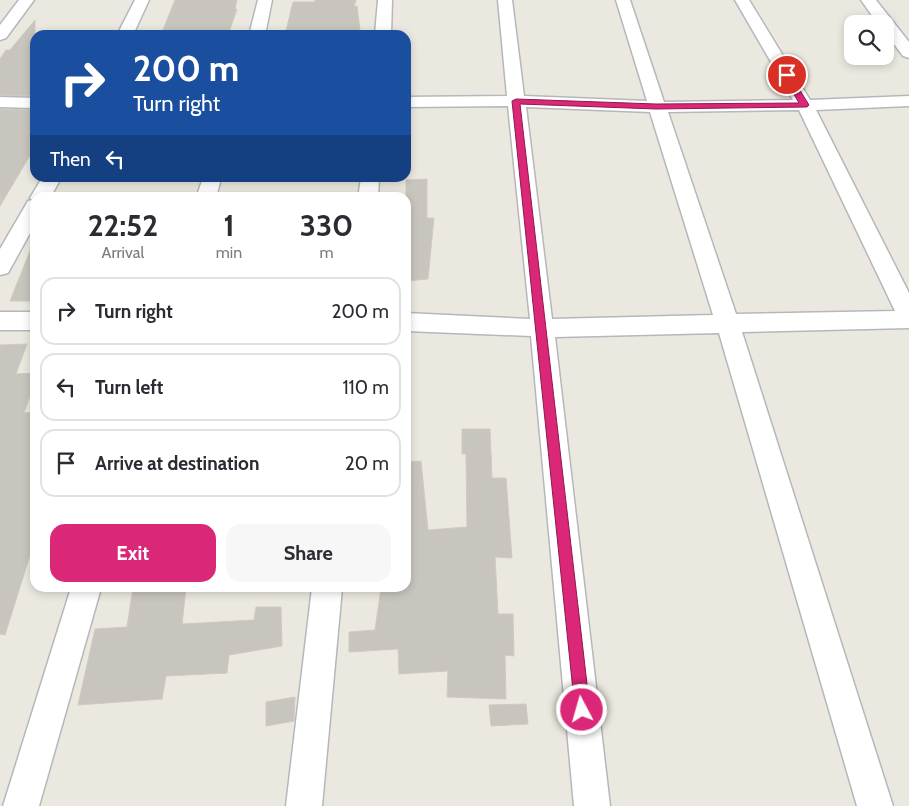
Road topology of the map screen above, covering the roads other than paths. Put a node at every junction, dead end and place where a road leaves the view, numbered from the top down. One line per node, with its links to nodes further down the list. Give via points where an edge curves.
1 (27, 0): 12 (street)
2 (142, 0): 9 (street)
3 (265, 0): 10 (street)
4 (385, 0): 11 (street)
5 (505, 0): 14 (street)
6 (623, 0): 20 (street)
7 (742, 0): 19 (street)
8 (868, 0): 13 (street)
9 (127, 30)
10 (258, 30)
11 (383, 30)
12 (0, 35)
13 (909, 53)
14 (516, 101): 17 (street); 20 (street); 29 (street)
15 (909, 101): 19 (street)
16 (0, 102): 18 (street)
17 (411, 102)
18 (30, 103)
19 (805, 105): 20 (street); 23 (street)
20 (656, 107): 28 (street)
21 (30, 215): 22 (street)
22 (0, 268)
23 (909, 315)
24 (909, 319): 28 (street)
25 (0, 321): 26 (street)
26 (30, 321)
27 (411, 322): 29 (street)
28 (727, 322): 29 (street); 35 (street)
29 (542, 328): 34 (street)
30 (85, 592): 32 (street)
31 (327, 592): 33 (street)
32 (21, 806)
33 (304, 806)
34 (592, 806)
35 (876, 806)

